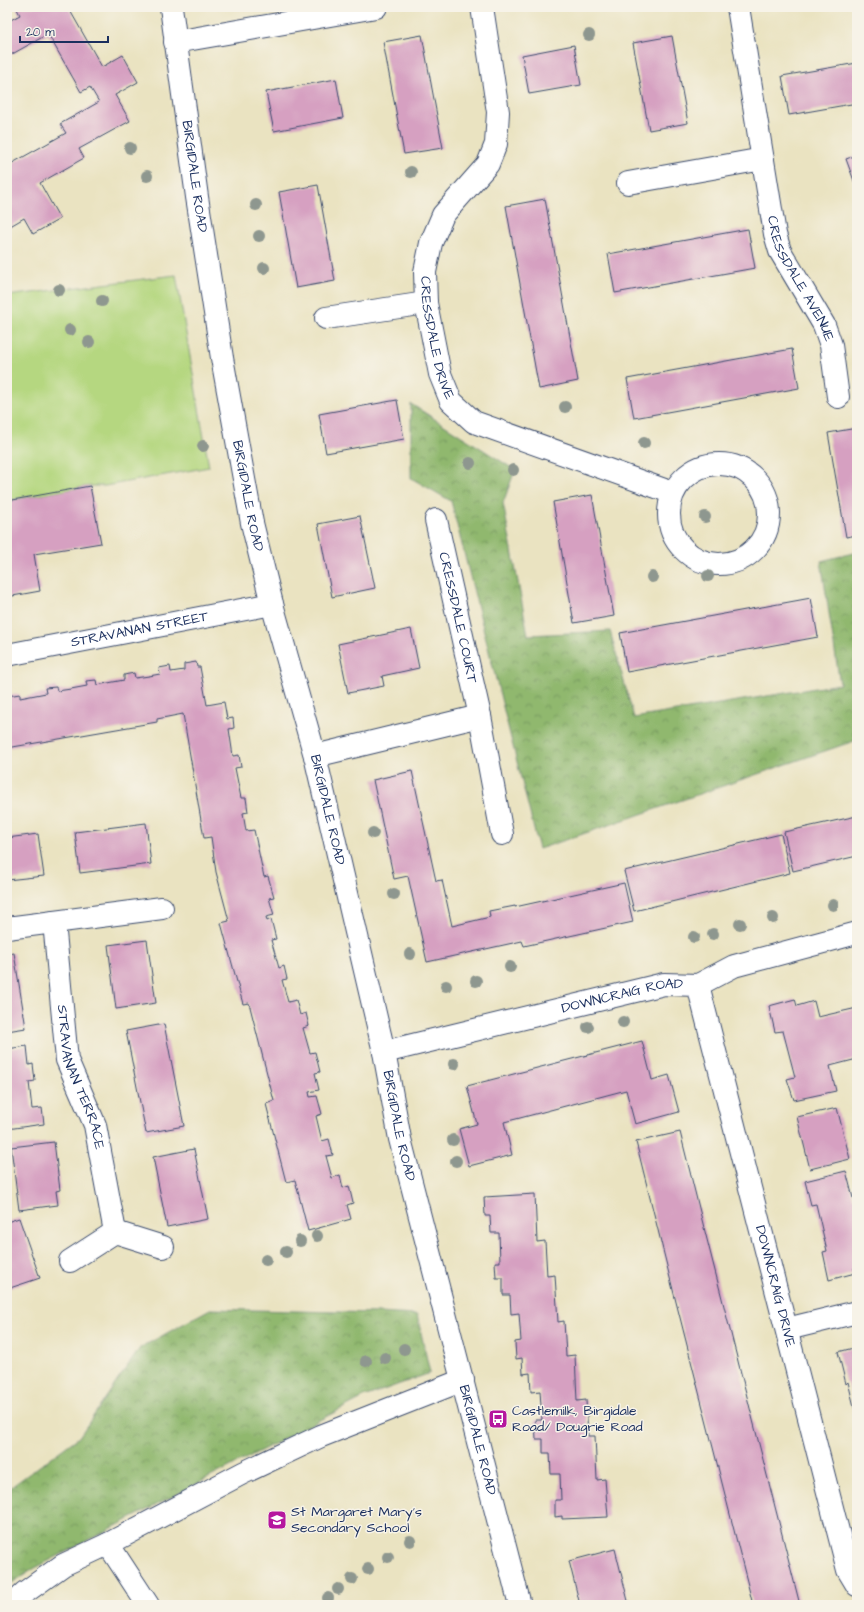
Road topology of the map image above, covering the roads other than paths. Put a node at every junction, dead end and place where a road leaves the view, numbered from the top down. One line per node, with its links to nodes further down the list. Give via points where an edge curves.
1 (171, 7): 5 (street, BIRGIDALE ROAD)
2 (376, 7): 5 (street)
3 (482, 7): 8 (street, CRESSDALE DRIVE, via 498,112 496,144 488,164 443,215 431,243 425,272)
4 (738, 7): 6 (street, CRESSDALE AVENUE)
5 (175, 42): 13 (street, BIRGIDALE ROAD, via 222,358 252,523)
6 (763, 159): 7 (street); 10 (street, CRESSDALE AVENUE, via 780,251 824,326 831,345)
7 (628, 183)
8 (426, 303): 9 (street); 11 (street, CRESSDALE DRIVE, via 440,374 451,401 474,422)
9 (326, 318)
10 (838, 397)
11 (673, 493): 11 (street, via 692,472 708,465 732,465 748,473 762,487 769,503 770,520 765,537 744,559 720,565 692,557 679,545 671,530 669,510)
12 (436, 520): 15 (street, CRESSDALE COURT)
13 (272, 604): 14 (street, STRAVANAN STREET); 16 (street, BIRGIDALE ROAD)
14 (7, 655)
15 (480, 716): 16 (street); 17 (street, CRESSDALE COURT)
16 (315, 756): 23 (street, BIRGIDALE ROAD)
17 (502, 834)
18 (162, 908): 19 (street)
19 (54, 922): 20 (street); 24 (street, STRAVANAN TERRACE, via 67,1060 95,1125)
20 (7, 928)
21 (857, 933): 22 (street, DOWNCRAIG ROAD, via 734,966)
22 (698, 985): 23 (street, DOWNCRAIG ROAD, via 664,984); 28 (street, DOWNCRAIG DRIVE)
23 (384, 1052): 29 (street, BIRGIDALE ROAD, via 400,1139)
24 (115, 1232): 25 (street); 26 (street)
25 (162, 1247)
26 (70, 1261)
27 (857, 1312): 28 (street)
28 (787, 1329): 31 (street, DOWNCRAIG DRIVE, via 848,1570)
29 (463, 1380): 30 (street, via 321,1436 243,1473); 34 (street, BIRGIDALE ROAD)
30 (108, 1544): 32 (street, via 63,1565); 33 (street)
31 (857, 1585)
32 (14, 1600)
33 (148, 1605)
34 (520, 1605)

